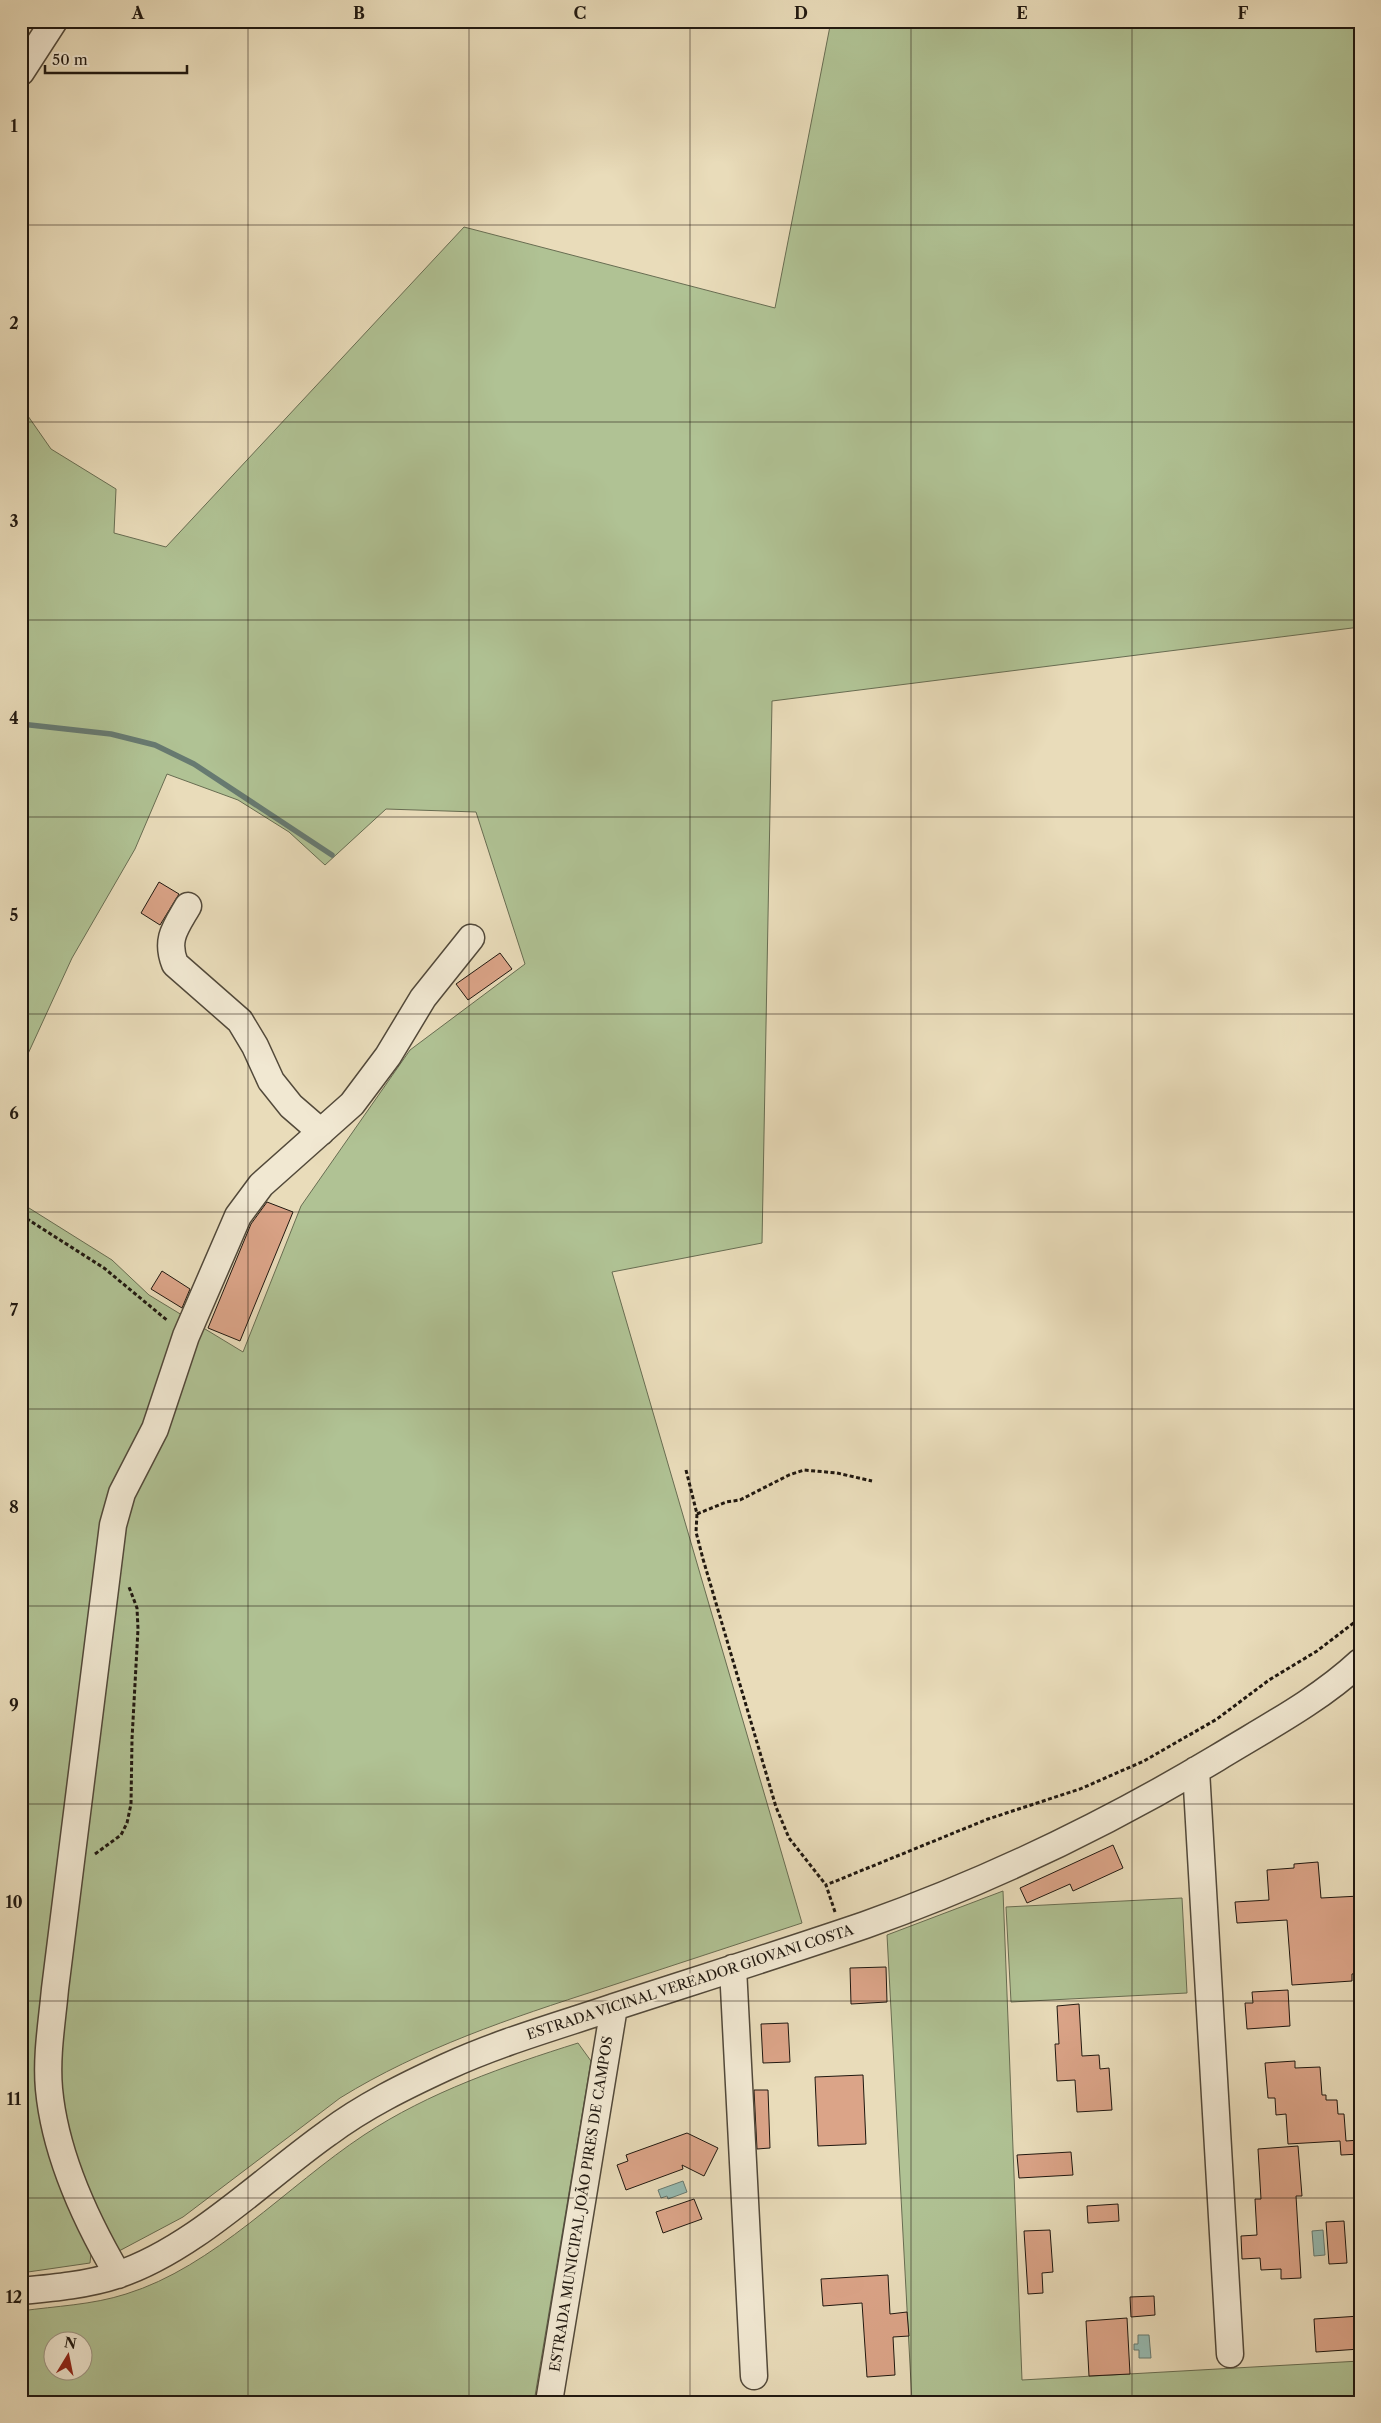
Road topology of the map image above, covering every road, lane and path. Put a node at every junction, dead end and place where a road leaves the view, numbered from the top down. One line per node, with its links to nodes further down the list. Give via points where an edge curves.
1 (54, 21): 2 (street)
2 (21, 72)
3 (188, 906): 5 (street, via 172,936 170,951 176,964 240,1022 272,1081 291,1106)
4 (471, 938): 5 (street, via 423,998 388,1056 352,1104)
5 (322, 1132): 7 (street, via 261,1185 238,1216)
6 (21, 1215): 7 (path, via 104,1268)
7 (186, 1336): 20 (street, via 155,1429 122,1493 114,1525 55,1989 49,2060 49,2087 58,2142 102,2248)
8 (686, 1470): 10 (path)
9 (872, 1481): 10 (path, via 821,1470 804,1470 740,1500)
10 (697, 1514): 16 (path, via 696,1532 703,1559 778,1814 789,1838)
11 (127, 1584): 15 (path, via 136,1608 138,1629 131,1804 121,1835 96,1852)
12 (1360, 1618): 16 (path, via 1317,1651 1216,1718 1144,1761 1080,1788 988,1819)
13 (1360, 1662): 14 (street, ESTRADA VICINAL VEREADOR GIOVANI COSTA, via 1317,1696)
14 (1196, 1770): 17 (street, ESTRADA VICINAL VEREADOR GIOVANI COSTA, via 1030,1859 968,1886); 22 (street)
15 (93, 1862)
16 (826, 1885): 17 (path, via 835,1912)
17 (832, 1935): 18 (street, ESTRADA VICINAL VEREADOR GIOVANI COSTA)
18 (733, 1968): 19 (street, ESTRADA VICINAL VEREADOR GIOVANI COSTA); 23 (street)
19 (614, 2007): 20 (street, ESTRADA VICINAL VEREADOR GIOVANI COSTA, via 449,2065 376,2101 326,2134 195,2234); 24 (street, ESTRADA MUNICIPAL JOÃO PIRES DE CAMPOS)
20 (118, 2275): 21 (street, ESTRADA VICINAL VEREADOR GIOVANI COSTA, via 61,2287)
21 (21, 2291)
22 (1230, 2354)
23 (754, 2376)
24 (549, 2402)

